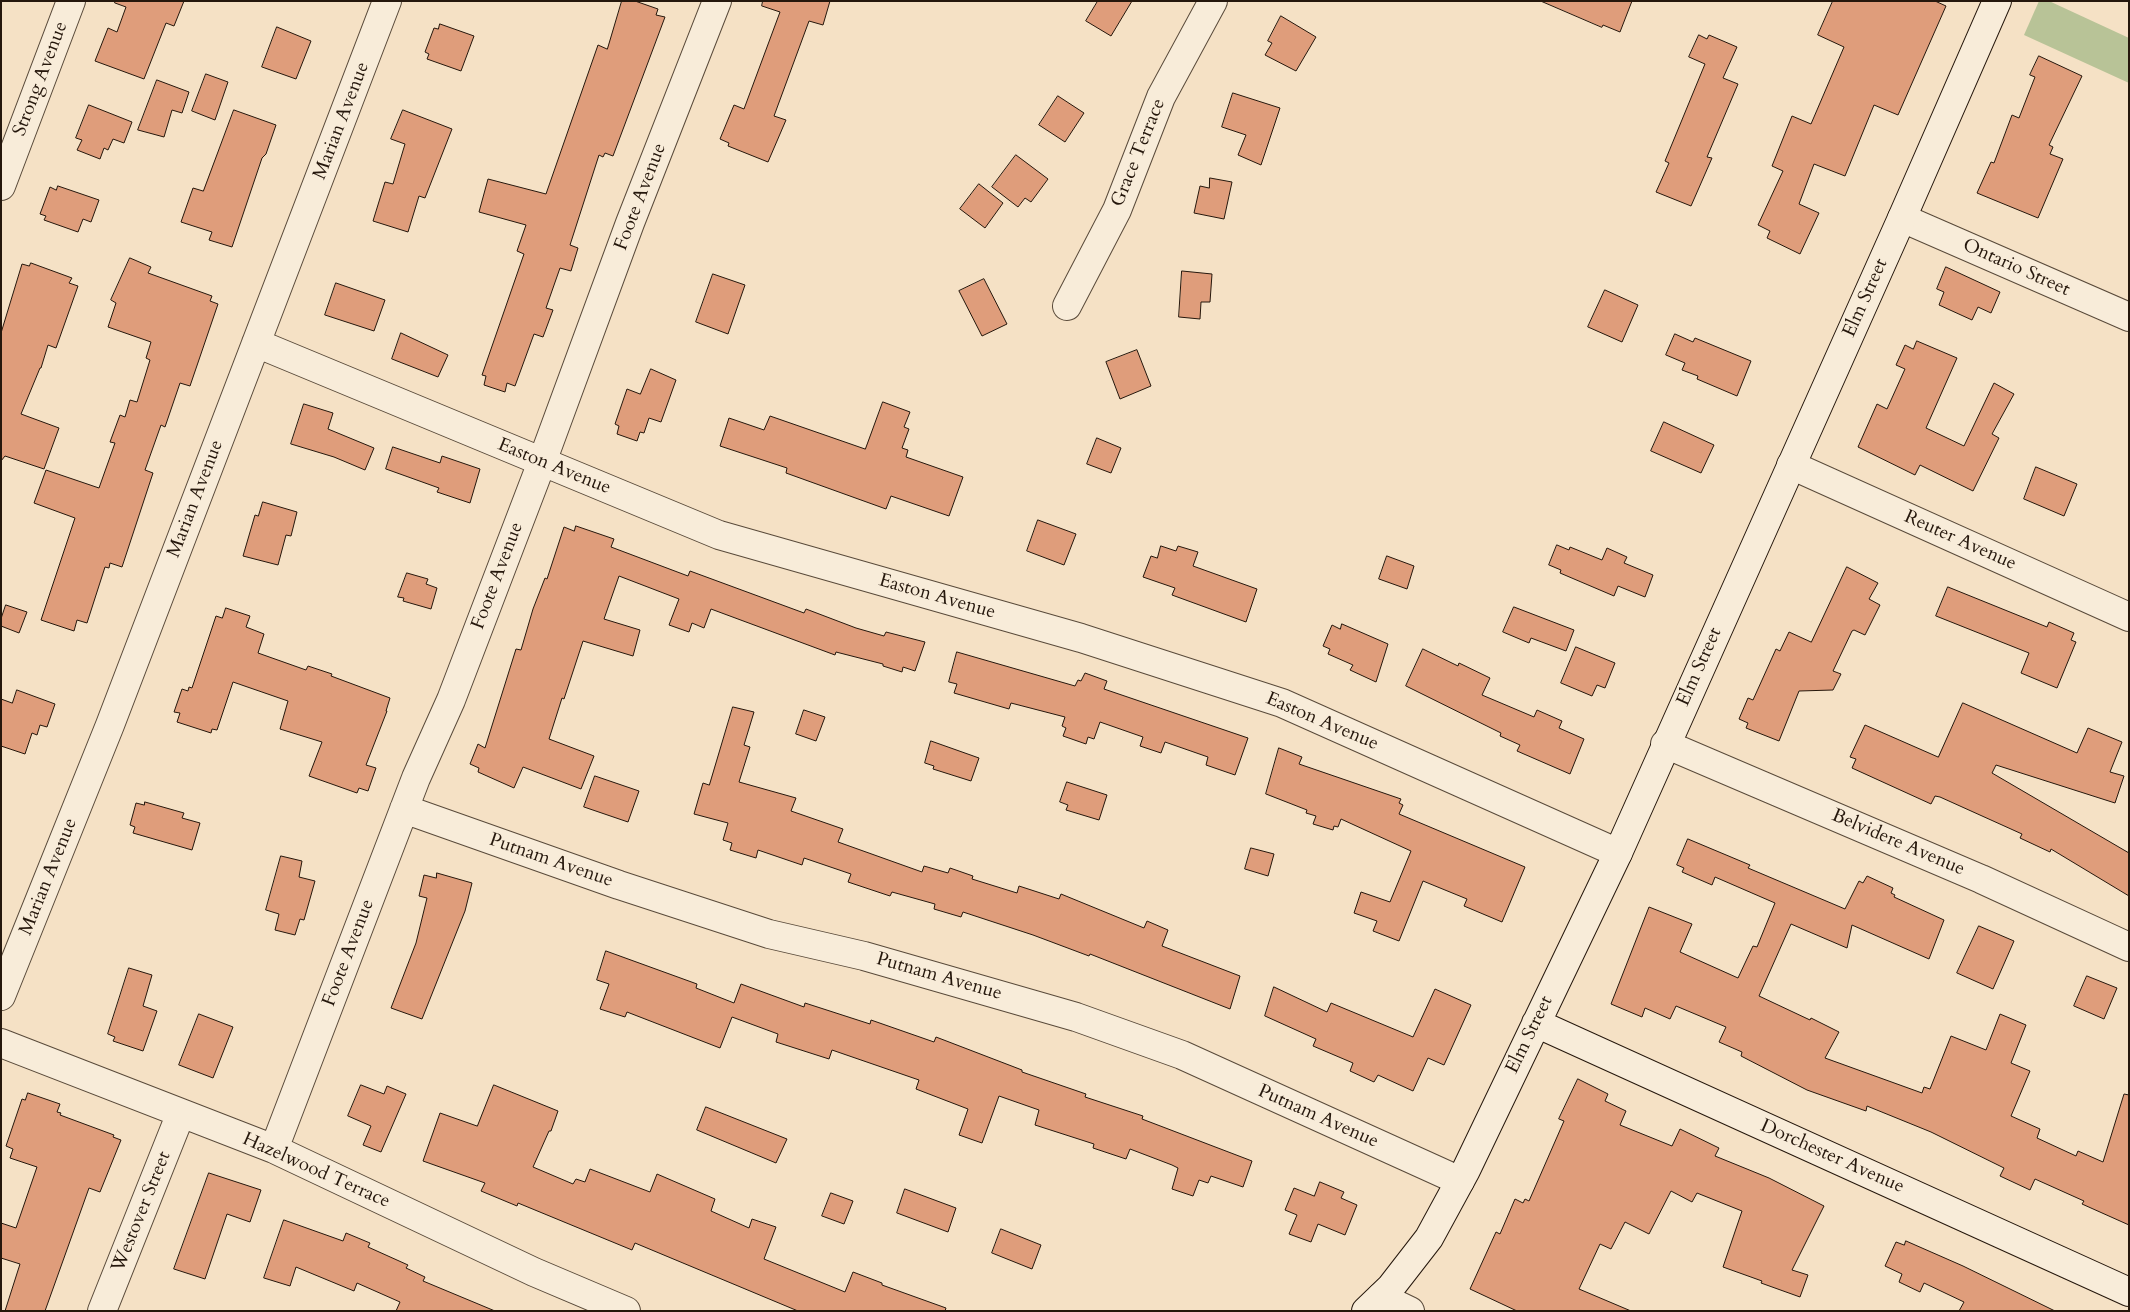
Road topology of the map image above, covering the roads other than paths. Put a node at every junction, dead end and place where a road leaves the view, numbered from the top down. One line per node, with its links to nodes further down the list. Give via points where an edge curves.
1 (71, 1): 6 (street, Strong Avenue)
2 (387, 1): 10 (street, Marian Avenue)
3 (717, 1): 11 (street, Foote Avenue, via 630,223)
4 (1213, 1): 8 (street, Grace Terrace, via 1161,97 1117,210)
5 (1997, 1): 7 (street, Elm Street)
6 (1, 186)
7 (1902, 218): 9 (street, Ontario Street); 12 (street, Elm Street)
8 (1067, 306)
9 (2129, 317)
10 (256, 343): 11 (street, Easton Avenue); 18 (street, Marian Avenue, via 110,726)
11 (542, 462): 15 (street, Foote Avenue, via 451,700); 16 (street, Easton Avenue, via 719,535 1081,638 1282,703)
12 (1791, 465): 13 (street, Reuter Avenue); 14 (street, Elm Street)
13 (2129, 617)
14 (1665, 744): 16 (street, Elm Street); 17 (street, Belvidere Avenue, via 1981,879)
15 (404, 809): 22 (street, Foote Avenue); 23 (street, Putnam Avenue, via 769,934 864,956 1076,1017 1182,1055)
16 (1618, 853): 19 (street, Elm Street)
17 (2129, 947)
18 (1, 996)
19 (1536, 1024): 23 (street, Elm Street); 24 (street, Dorchester Avenue)
20 (1, 1043): 21 (street, Hazelwood Terrace)
21 (181, 1113): 22 (street, Hazelwood Terrace); 26 (street, Westover Street)
22 (274, 1149): 27 (street, Hazelwood Terrace, via 534,1272)
23 (1460, 1181): 25 (street, Elm Street, via 1429,1238 1391,1287)
24 (2129, 1292)
25 (1373, 1304): 28 (street)
26 (102, 1311)
27 (626, 1311)
28 (1410, 1311)

